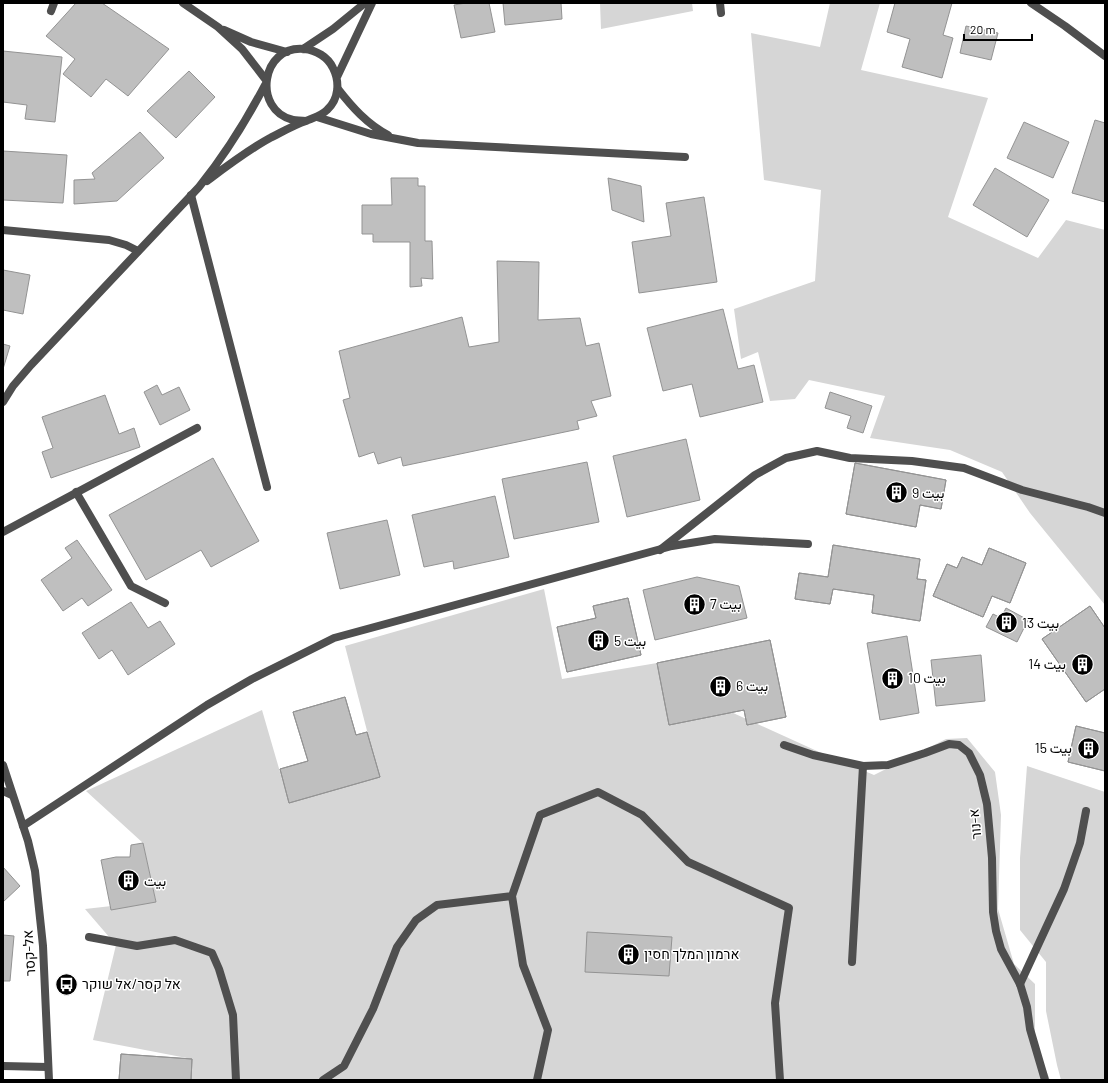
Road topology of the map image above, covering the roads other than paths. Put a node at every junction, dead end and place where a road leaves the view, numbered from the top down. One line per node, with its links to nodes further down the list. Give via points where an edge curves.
1 (183, 3): 7 (street)
2 (365, 3): 8 (street)
3 (372, 3): 11 (street)
4 (720, 3): 6 (street)
5 (1031, 3): 10 (street)
6 (721, 13)
7 (218, 27): 9 (street, via 251,42); 12 (street, via 242,49)
8 (303, 49): 9 (street); 11 (street, via 315,51 325,57)
9 (287, 52): 12 (street, via 273,63)
10 (1105, 56)
11 (337, 77): 13 (street)
12 (266, 82): 15 (street, via 273,107 293,120); 18 (street, via 234,139)
13 (338, 89): 14 (street, via 331,105); 16 (street, via 368,123)
14 (317, 117): 15 (street); 16 (street)
15 (305, 121): 18 (street, via 268,139)
16 (395, 140): 17 (street)
17 (685, 157)
18 (199, 187): 19 (street)
19 (191, 195): 21 (street); 24 (street)
20 (3, 230): 21 (street, via 109,240)
21 (138, 251): 22 (street, via 31,365)
22 (3, 402)
23 (197, 428): 25 (street)
24 (267, 487)
25 (76, 492): 27 (street); 30 (street, via 131,586)
26 (1105, 513): 29 (street, via 1022,490 964,468 912,461 850,458 817,451 786,458 755,475)
27 (3, 532)
28 (808, 544): 29 (street, via 715,540)
29 (660, 550): 37 (street, via 334,638 207,705)
30 (165, 603)
31 (784, 745): 33 (street, א-נור, via 813,755)
32 (3, 765): 35 (street, אל-קסר)
33 (863, 766): 40 (street); 41 (street, א-נור, via 888,765 949,744 959,745 969,753 980,775 987,804 996,931 1001,948)
34 (3, 791): 35 (street)
35 (12, 795): 37 (street, אל-קסר)
36 (1086, 811): 41 (street, via 1080,843 1064,889)
37 (23, 826): 43 (street, אל-קסר, via 35,871 43,946)
38 (512, 896): 46 (street, via 437,905 416,920 397,947 373,1009 344,1066); 47 (street, via 523,965 548,1030); 48 (street, via 540,815 598,792 642,815 688,862 789,908 775,1003)
39 (89, 937): 45 (street, via 137,946 175,940 212,953 233,1015)
40 (852, 962)
41 (1020, 984): 49 (street, א-נור)
42 (3, 1066): 43 (street)
43 (48, 1067): 44 (street, אל-קסר)
44 (49, 1080)
45 (236, 1080)
46 (323, 1080)
47 (537, 1080)
48 (780, 1080)
49 (1045, 1080)

